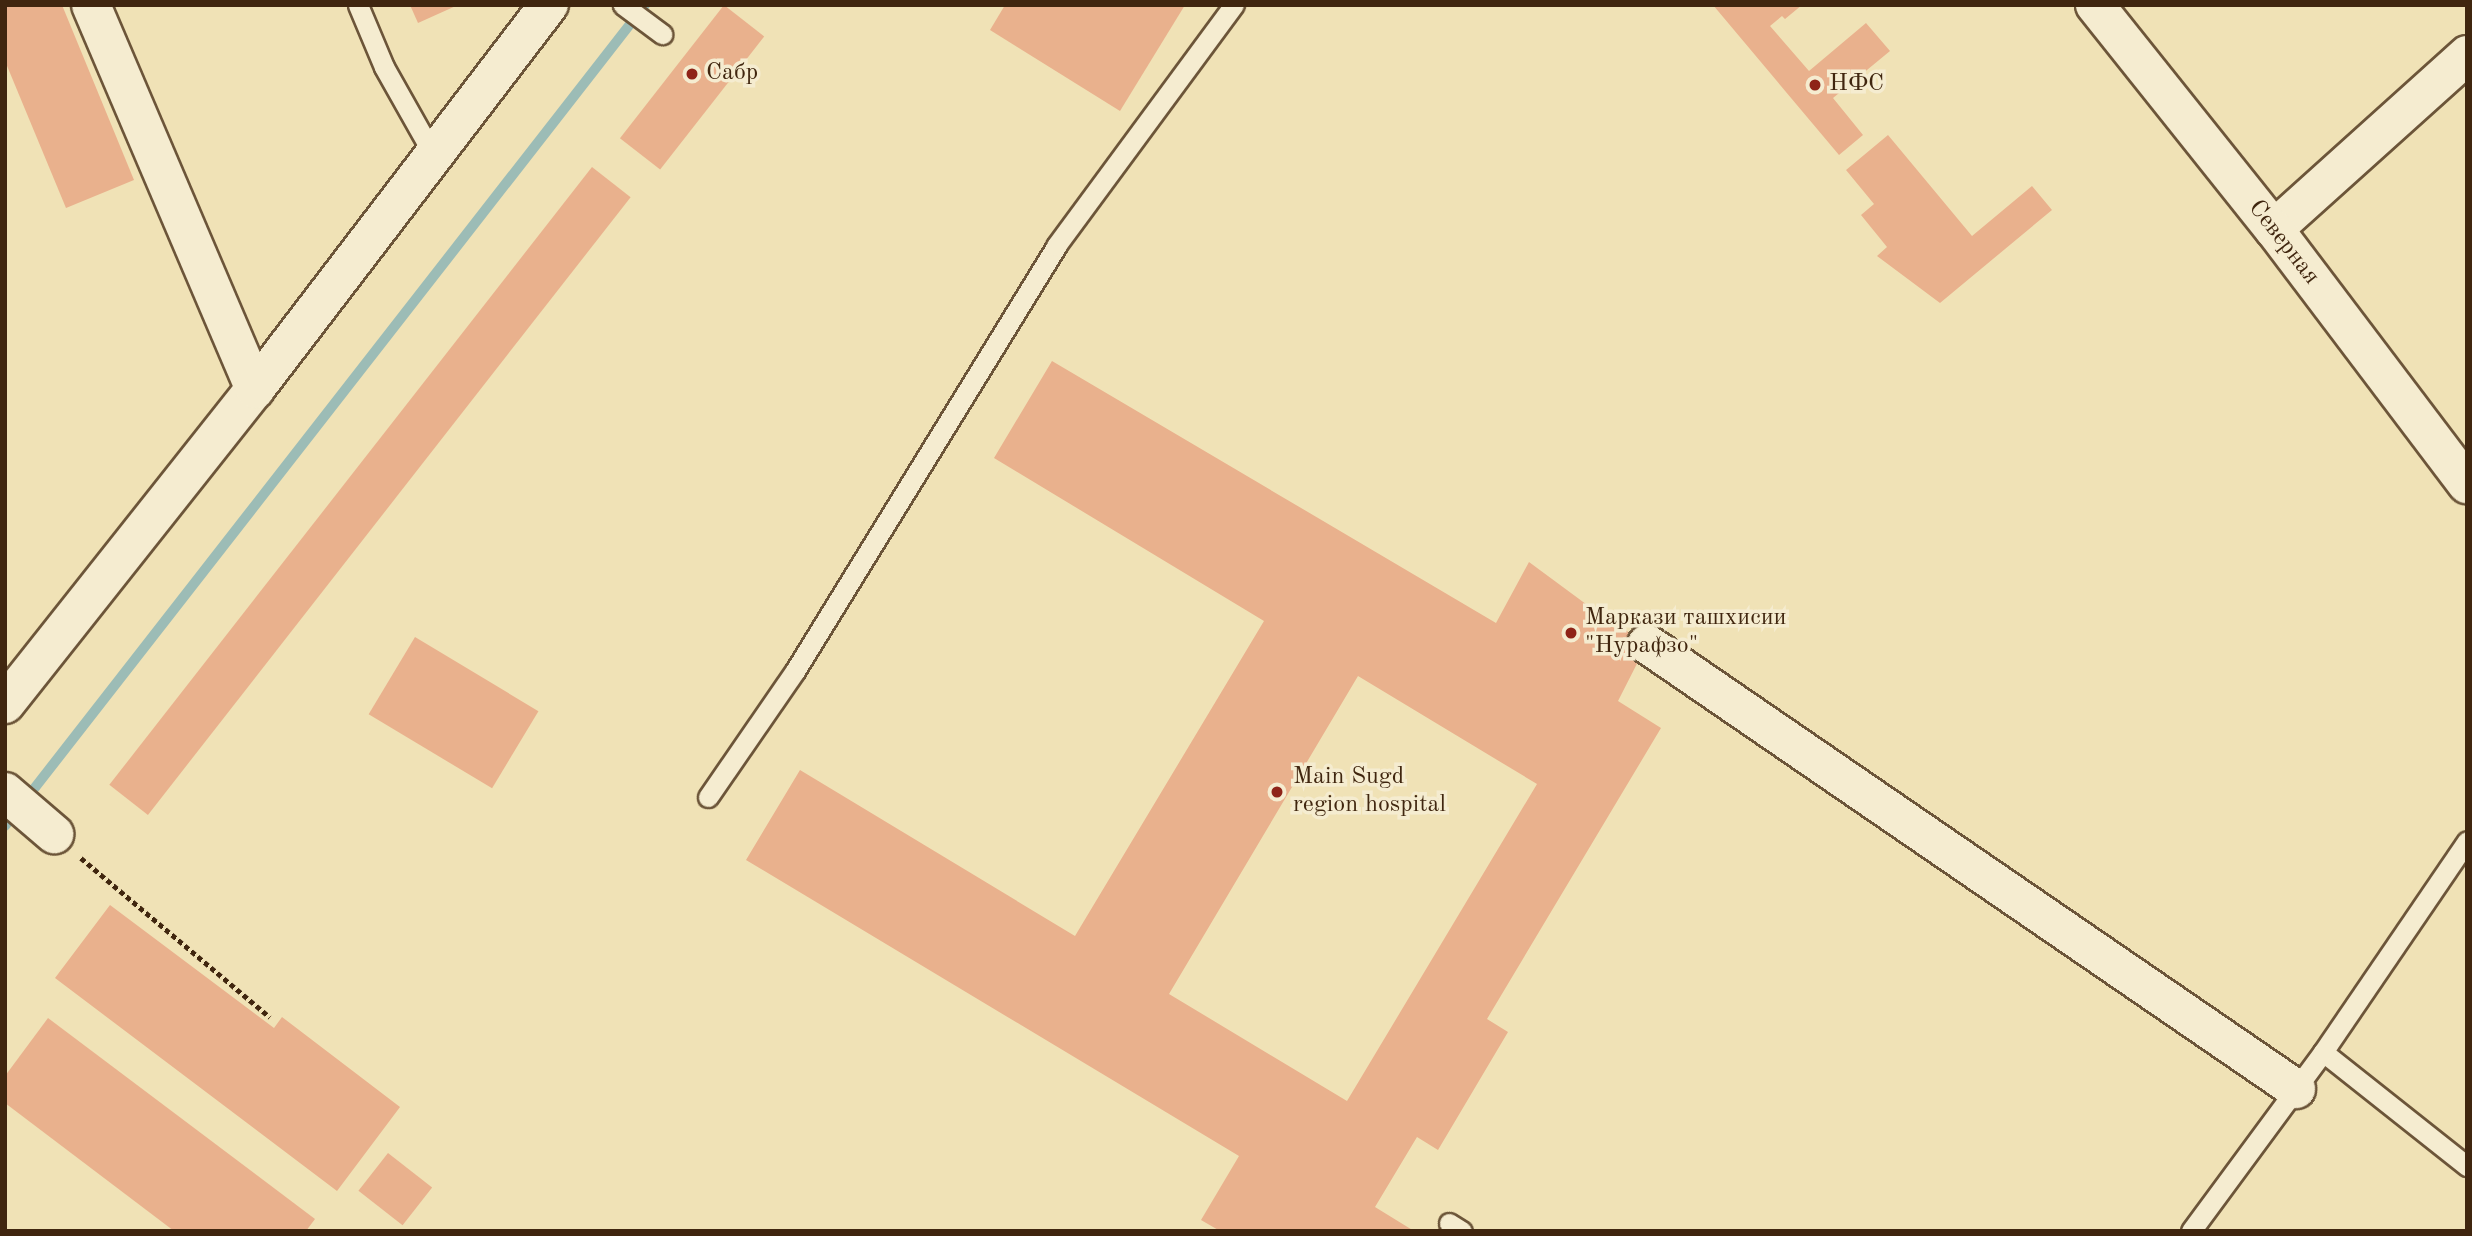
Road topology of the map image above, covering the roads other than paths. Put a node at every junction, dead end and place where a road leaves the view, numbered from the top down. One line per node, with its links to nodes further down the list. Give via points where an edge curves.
1 (91, 5): 11 (street)
2 (358, 5): 9 (lane, via 384,67)
3 (549, 5): 9 (street)
4 (623, 5): 7 (lane)
5 (1234, 5): 16 (lane, via 1056,246 795,671)
6 (2095, 5): 10 (street, Северная)
7 (657, 30)
8 (2467, 55): 10 (street)
9 (433, 154): 11 (street)
10 (2274, 229): 12 (street, Северная)
11 (255, 388): 14 (street)
12 (2466, 480)
13 (1647, 644): 20 (street)
14 (5, 704)
15 (5, 792): 17 (street)
16 (708, 797)
17 (54, 834)
18 (2467, 841): 19 (lane)
19 (2323, 1052): 20 (lane); 21 (lane)
20 (2296, 1089): 22 (lane)
21 (2467, 1166)
22 (2191, 1231)

